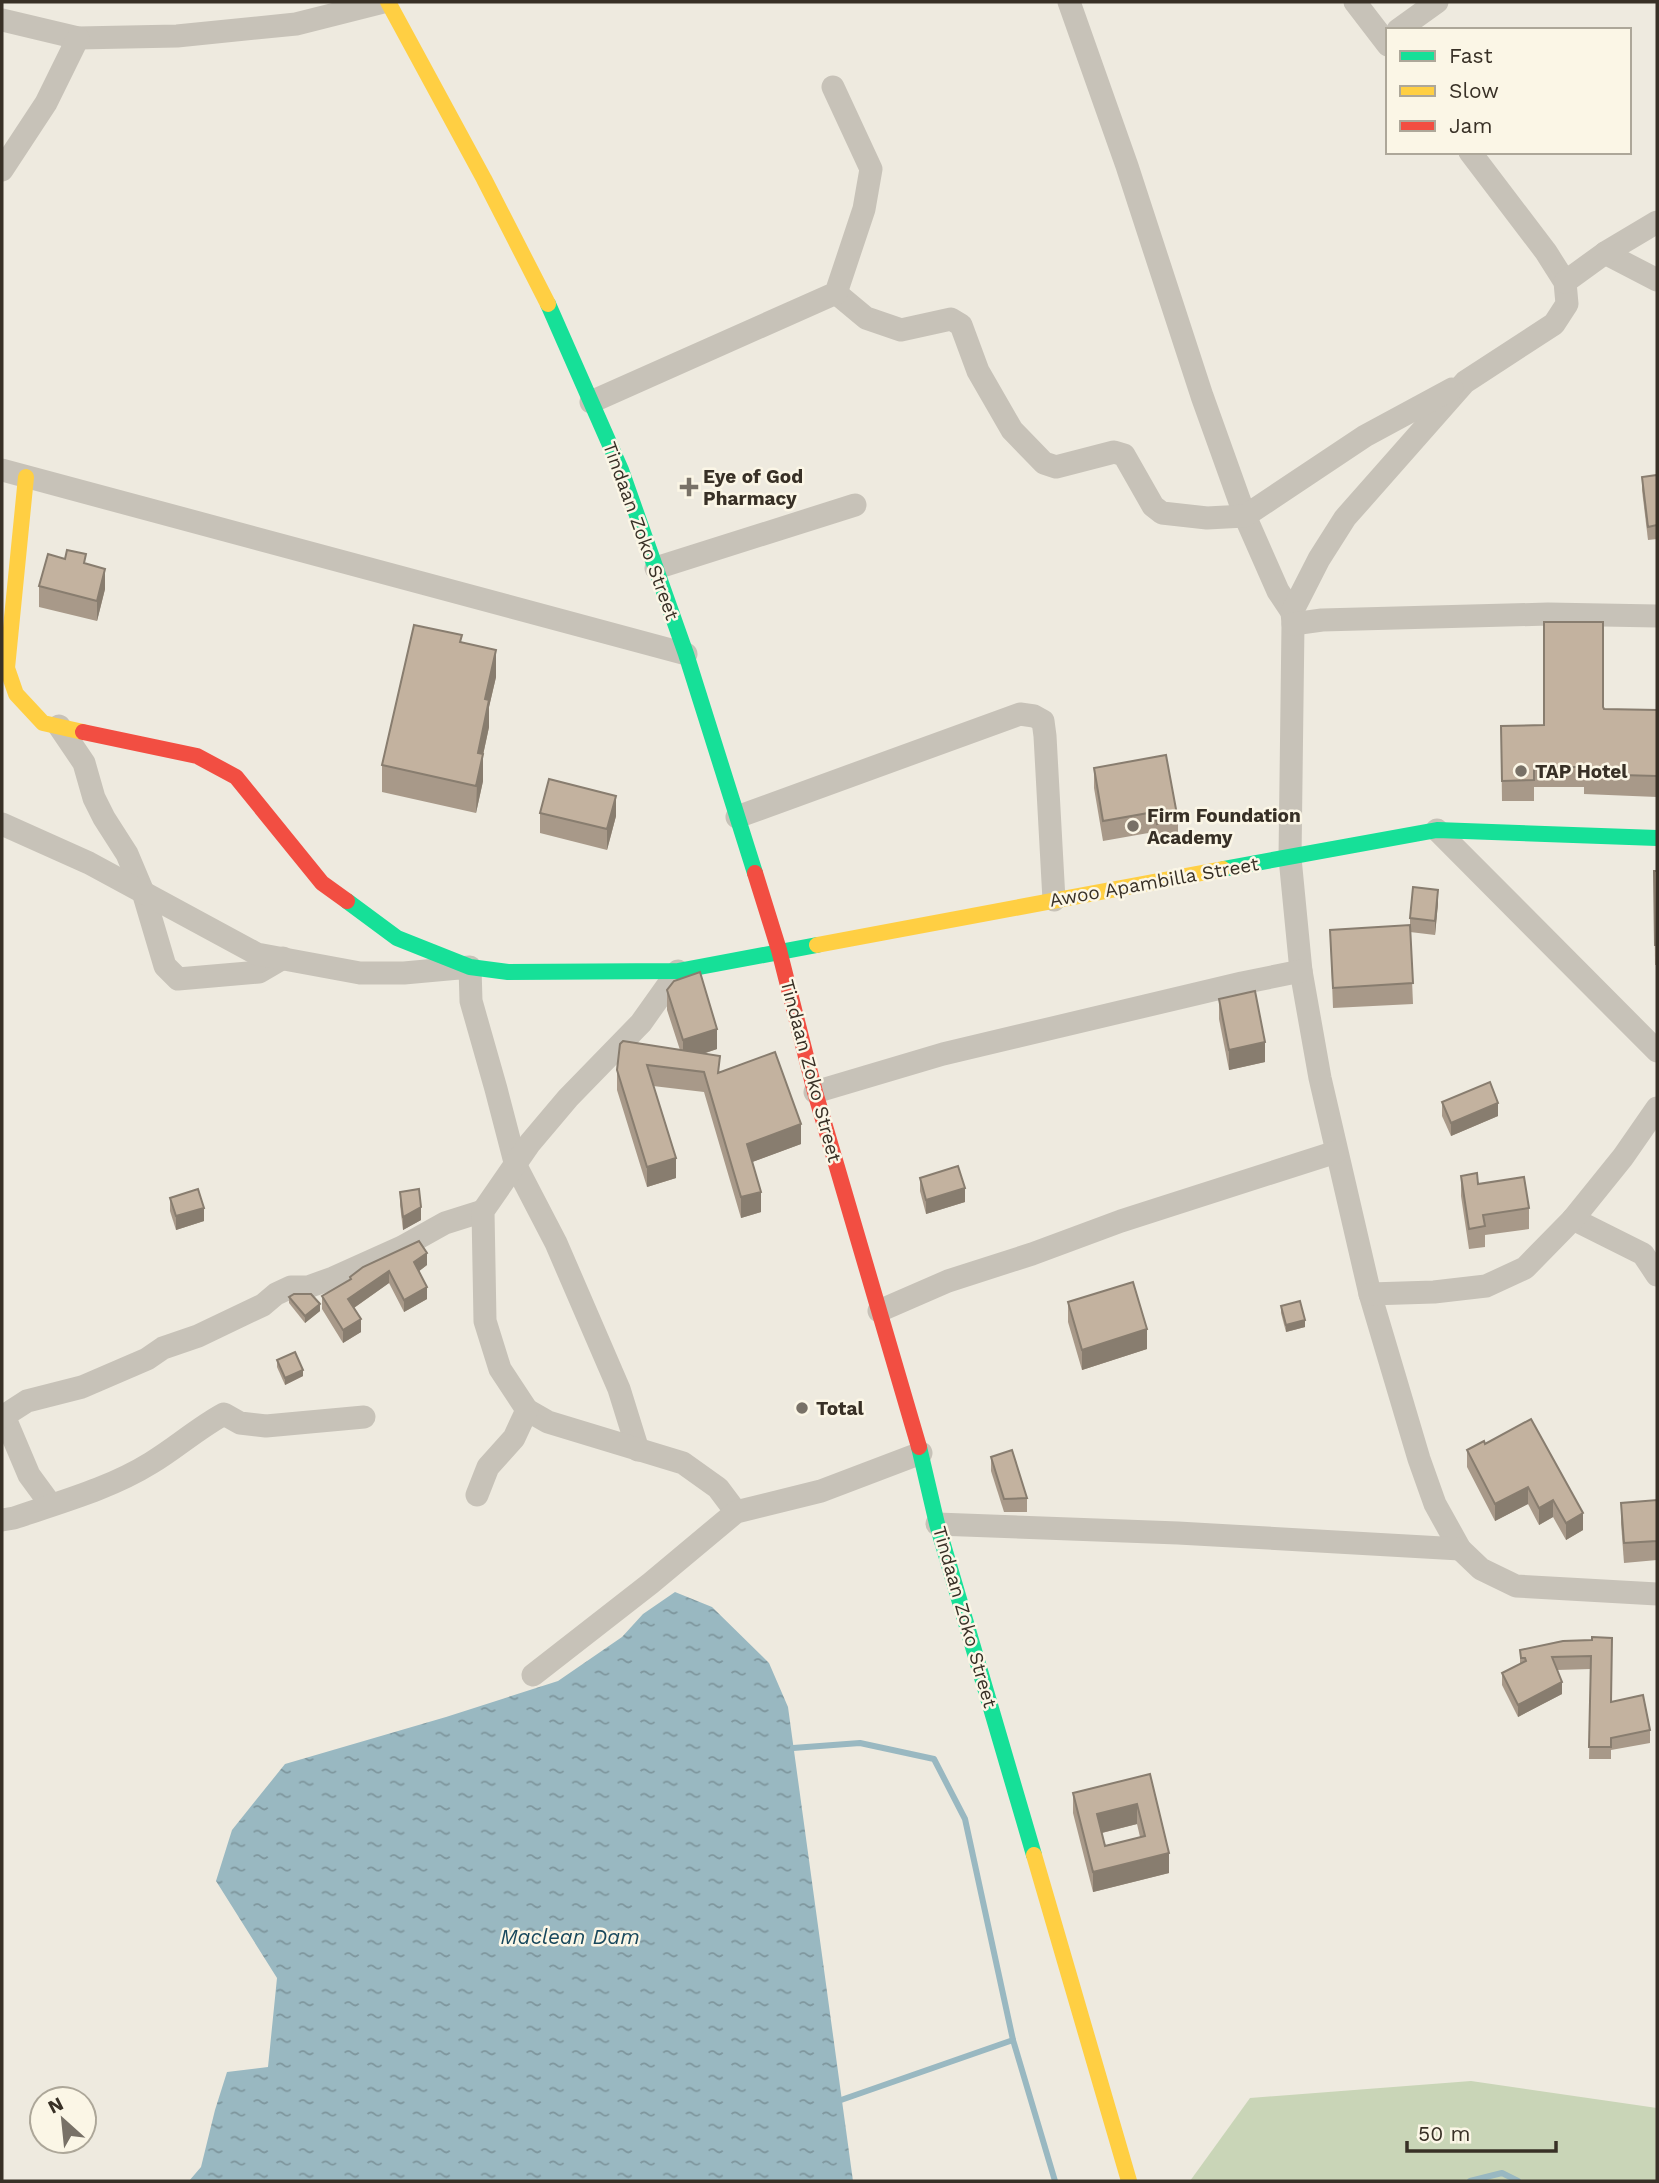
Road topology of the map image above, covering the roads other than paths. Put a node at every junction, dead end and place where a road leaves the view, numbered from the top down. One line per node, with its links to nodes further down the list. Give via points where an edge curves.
1 (386, 2): 8 (street, via 296,24 177,36); 18 (main road, Tindaan Zoko Street, via 484,179 548,304)
2 (1069, 2): 22 (street)
3 (1355, 2): 7 (street)
4 (1437, 2): 6 (street)
5 (2, 20): 8 (street)
6 (1402, 28)
7 (1386, 35)
8 (78, 38): 11 (street, via 46,103)
9 (833, 87): 16 (street, via 871,169 864,209)
10 (1471, 154): 15 (street)
11 (2, 170)
12 (1657, 222): 13 (street)
13 (1605, 253): 14 (street); 15 (street)
14 (1657, 280)
15 (1565, 282): 17 (street, via 1567,304 1554,324)
16 (835, 293): 18 (street); 22 (street, via 866,318 901,330 951,319 961,325 978,371 1012,430 1044,463 1056,467 1114,452 1124,455 1153,506 1162,513)
17 (1465, 382): 22 (street, via 1365,436); 25 (street, via 1345,518 1319,559)
18 (591, 402): 23 (main road, Tindaan Zoko Street)
19 (2, 470): 20 (street)
20 (26, 477): 26 (street); 27 (main road)
21 (855, 505): 23 (street)
22 (1245, 516): 25 (street)
23 (656, 568): 26 (main road, Tindaan Zoko Street)
24 (1657, 616): 25 (street)
25 (1292, 618): 33 (street)
26 (686, 654): 29 (main road, Tindaan Zoko Street)
27 (5, 672): 28 (main road, Awoo Apambilla Street, via 16,694 43,723)
28 (59, 726): 34 (street, via 84,763 99,808 127,855); 38 (main road, Awoo Apambilla Street, via 197,756 236,777 322,883 397,938)
29 (737, 817): 35 (street, via 1020,714 1034,716 1043,721 1045,736); 36 (main road, Tindaan Zoko Street)
30 (2, 824): 34 (street)
31 (1437, 831): 32 (main road, Awoo Apambilla Street); 33 (main road, Awoo Apambilla Street); 41 (street)
32 (1657, 838)
33 (1290, 858): 35 (main road, Awoo Apambilla Street); 40 (street)
34 (142, 892): 37 (street, via 257,954); 37 (street, via 164,966 178,979 259,972)
35 (1054, 900): 36 (main road, Awoo Apambilla Street)
36 (779, 950): 39 (main road, Awoo Apambilla Street); 42 (main road, Tindaan Zoko Street)
37 (283, 958): 38 (street, via 359,973)
38 (470, 967): 39 (main road, Awoo Apambilla Street, via 508,972); 45 (street, via 471,1001)
39 (678, 971): 45 (street, via 641,1023 568,1098)
40 (1301, 971): 42 (street, via 943,1054); 44 (street)
41 (1657, 1051)
42 (815, 1092): 50 (main road, Tindaan Zoko Street)
43 (1657, 1108): 47 (street)
44 (1336, 1152): 49 (street); 50 (street, via 948,1281)
45 (516, 1166): 46 (street); 54 (street, via 556,1243 619,1389)
46 (483, 1211): 51 (street, via 485,1321 500,1369); 52 (street, via 446,1223 333,1278 308,1287 290,1287 263,1306 147,1359 82,1387 27,1401)
47 (1573, 1219): 48 (street, via 1643,1254); 49 (street, via 1525,1268 1486,1286)
48 (1657, 1275)
49 (1370, 1294): 61 (street, via 1423,1471)
50 (879, 1311): 55 (main road, Tindaan Zoko Street)
51 (527, 1410): 54 (street, via 548,1422); 56 (street, via 514,1438 488,1467)
52 (3, 1416): 57 (street, via 29,1475)
53 (364, 1417): 57 (street, via 266,1426 240,1423 224,1414 151,1463 91,1492)
54 (638, 1450): 58 (street, via 682,1463 718,1488)
55 (921, 1453): 58 (street, via 821,1491); 60 (main road, Tindaan Zoko Street)
56 (477, 1495)
57 (51, 1505): 59 (street)
58 (736, 1512): 63 (street)
59 (2, 1520)
60 (937, 1524): 61 (street); 64 (main road, Tindaan Zoko Street)
61 (1460, 1549): 62 (street, via 1481,1569 1516,1586)
62 (1657, 1594)
63 (533, 1675)
64 (1129, 2181)

